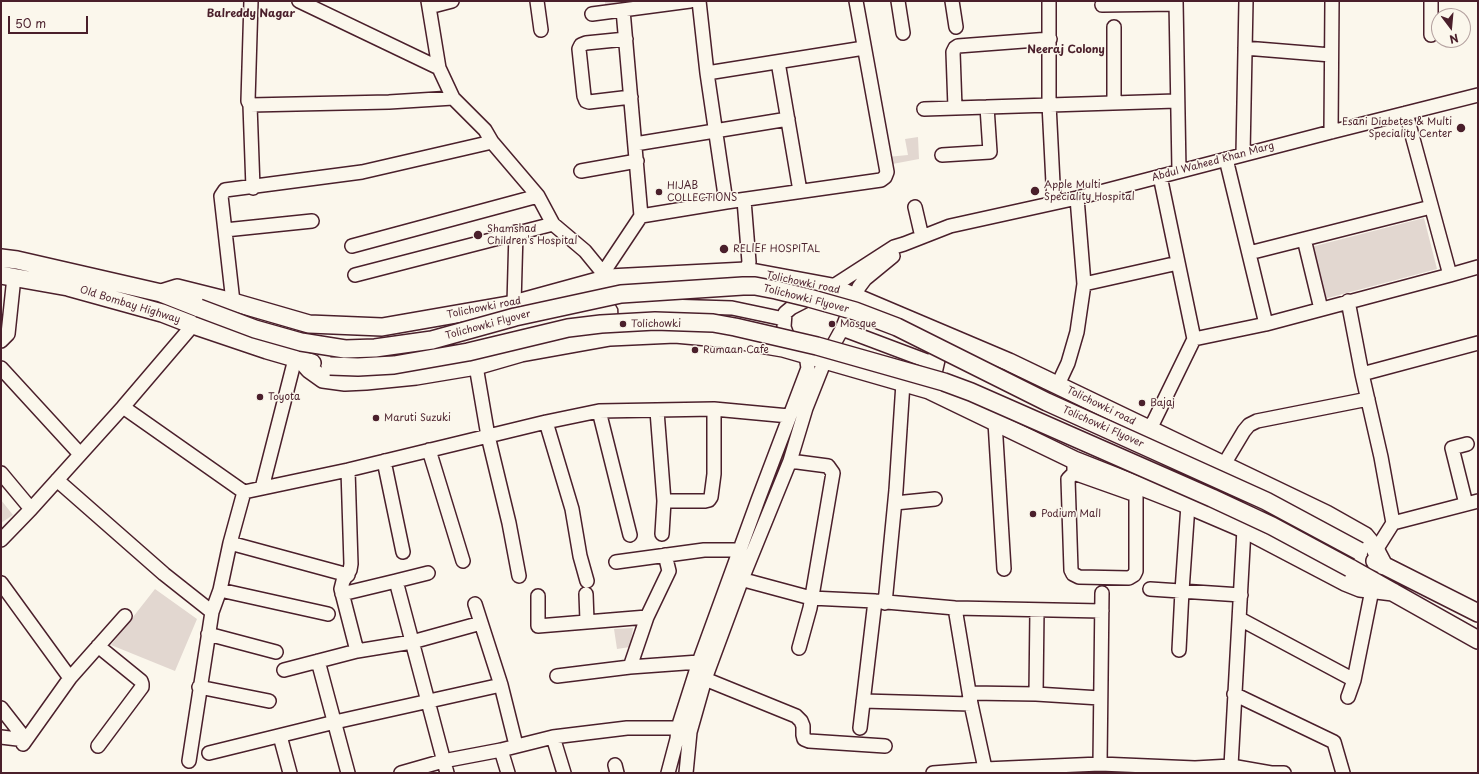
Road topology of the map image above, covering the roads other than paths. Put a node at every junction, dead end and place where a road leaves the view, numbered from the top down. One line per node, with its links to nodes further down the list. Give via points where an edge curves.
1 (251, 1): 37 (street, via 248,101)
2 (299, 1): 29 (street)
3 (452, 1): 15 (street)
4 (537, 1): 21 (street)
5 (690, 1): 13 (street)
6 (699, 1): 30 (street)
7 (856, 1): 25 (street)
8 (898, 1): 22 (street)
9 (952, 1): 19 (street)
10 (1049, 1): 24 (street)
11 (1246, 1): 26 (street)
12 (1332, 1): 27 (street)
13 (658, 3): 17 (street)
14 (1176, 3): 16 (street); 34 (street)
15 (429, 4): 29 (street)
16 (1102, 5)
17 (623, 10): 18 (street); 23 (street)
18 (592, 14)
19 (956, 27)
20 (1114, 27): 35 (street)
21 (541, 30)
22 (903, 33)
23 (626, 39): 31 (street); 31 (street, via 581,45 579,49 586,101)
24 (1050, 39): 36 (street); 39 (street, via 954,48)
25 (864, 48): 28 (street); 55 (street, via 887,172 885,177 881,180)
26 (1245, 48): 27 (street); 47 (street)
27 (1331, 55): 44 (street)
28 (778, 62): 30 (street); 42 (street)
29 (439, 68): 32 (street)
30 (706, 73): 43 (street)
31 (631, 97): 46 (street)
32 (453, 98): 37 (street); 45 (street, via 485,130)
33 (1477, 99): 41 (street, Abdul Waheed Khan Marg)
34 (1176, 101): 35 (street); 52 (street)
35 (1114, 103): 36 (street)
36 (1049, 104): 38 (street); 60 (street)
37 (250, 105): 54 (street)
38 (987, 107): 39 (street); 48 (street, via 990,152)
39 (955, 108): 40 (street)
40 (924, 109)
41 (1406, 113): 44 (street, Abdul Waheed Khan Marg); 62 (street)
42 (788, 120): 43 (street); 55 (street)
43 (715, 130): 46 (street); 59 (street)
44 (1330, 132): 47 (street, Abdul Waheed Khan Marg)
45 (492, 142): 54 (street, via 362,172); 56 (street)
46 (635, 144): 50 (street)
47 (1244, 154): 49 (street, Abdul Waheed Khan Marg)
48 (942, 155)
49 (1226, 159): 52 (street, Abdul Waheed Khan Marg); 72 (street)
50 (637, 161): 51 (street); 63 (street)
51 (580, 171)
52 (1179, 171): 53 (street, Abdul Waheed Khan Marg)
53 (1160, 176): 57 (street, Abdul Waheed Khan Marg); 74 (street)
54 (253, 188): 66 (street, via 223,192 221,196)
55 (800, 191): 58 (street)
56 (538, 196): 65 (street); 71 (street)
57 (1077, 198): 60 (street, Abdul Waheed Khan Marg); 81 (street)
58 (744, 200): 59 (street); 76 (street, via 749,262)
59 (726, 202): 63 (street)
60 (1054, 203): 68 (street, Abdul Waheed Khan Marg, via 950,226)
61 (915, 207): 68 (street)
62 (1432, 207): 69 (street); 79 (street)
63 (642, 216): 78 (street)
64 (312, 222): 66 (street)
65 (553, 224): 67 (street); 78 (street, via 584,251)
66 (225, 230): 86 (street)
67 (516, 232): 77 (street); 87 (street)
68 (922, 237): 70 (street, Abdul Waheed Khan Marg)
69 (1304, 239): 72 (street); 89 (street)
70 (904, 244): 82 (street, Abdul Waheed Khan Marg, via 894,247); 84 (street, via 865,279)
71 (352, 246)
72 (1249, 253): 91 (street)
73 (1, 258): 83 (main road, Old Bombay Highway)
74 (1178, 263): 81 (street); 96 (street)
75 (1478, 267): 79 (street)
76 (746, 271): 78 (main road, Tolichowki road); 82 (main road, Tolichowki road)
77 (355, 275)
78 (606, 275): 87 (main road, Tolichowki road); 88 (street)
79 (1450, 275): 85 (street)
80 (8, 276): 92 (main road, Old Bombay Highway, via 68,287 162,313); 97 (street, via 8,334)
81 (1084, 284): 106 (street, via 1077,332)
82 (832, 287): 84 (main road, Tolichowki road); 90 (street, Abdul Waheed Khan Marg, via 791,308 785,313)
83 (161, 293): 86 (main road, Tolichowki road, via 176,288); 150 (main road, Tolichowki Flyover, bridge, via 255,330 301,342 345,349 375,348 432,340 515,317 621,294 742,286 776,290 855,311 897,327 1047,402 1266,501)
84 (855, 296): 93 (street); 94 (main road, Tolichowki road)
85 (1348, 301): 89 (street); 105 (street)
86 (233, 302): 87 (main road, Tolichowki road, via 309,324 382,327)
87 (514, 304)
88 (625, 307): 90 (street, via 732,308); 95 (street)
89 (1321, 308): 91 (street)
90 (784, 319): 99 (street, via 787,335)
91 (1266, 324): 96 (street)
92 (193, 325): 100 (main road, Old Bombay Highway); 110 (street)
93 (842, 329): 101 (street); 102 (street)
94 (942, 334): 102 (main road); 117 (main road, Tolichowki road)
95 (626, 336): 99 (main road, via 675,334 730,339 783,348); 103 (main road, via 521,353)
96 (1194, 339): 117 (street)
97 (1, 341)
98 (1478, 343): 105 (street)
99 (806, 356): 101 (main road); 114 (street, via 808,368)
100 (298, 360): 103 (main road, via 323,379 345,382 416,376); 129 (street); 163 (main road, Tolichowki Flyover, bridge, via 330,366 394,365 468,352 568,328 601,324 655,321 713,323 735,327 818,346 971,392 1272,526)
101 (824, 360): 107 (main road); 123 (street)
102 (935, 364): 108 (main road)
103 (476, 366): 118 (street)
104 (1, 368): 121 (street)
105 (1362, 374): 109 (street)
106 (1061, 378)
107 (903, 383): 108 (main road); 135 (street)
108 (929, 390): 116 (main road)
109 (1368, 399): 124 (street, via 1257,421 1244,431); 138 (street)
110 (123, 407): 121 (street); 131 (street)
111 (714, 409): 113 (street); 114 (street); 133 (street, via 714,474 711,497 705,501)
112 (599, 411): 113 (street); 115 (street); 141 (street)
113 (657, 411): 133 (street)
114 (789, 416): 144 (street)
115 (546, 422): 118 (street); 157 (street, via 572,509)
116 (995, 422): 125 (main road); 151 (street)
117 (1149, 428): 124 (main road, Tolichowki road)
118 (488, 436): 120 (street); 154 (street)
119 (1467, 444): 134 (street, via 1452,448)
120 (429, 450): 122 (street); 148 (street)
121 (80, 454): 128 (street)
122 (384, 461): 126 (street); 146 (street)
123 (790, 461): 155 (street); 169 (street, via 828,466 833,473)
124 (1223, 466): 145 (main road, Tolichowki road, via 1348,526 1365,536)
125 (1074, 467): 130 (main road); 130 (street, via 1068,479 1071,570 1079,577 1129,578 1134,575)
126 (348, 470): 129 (street); 153 (street, via 351,564)
127 (1, 473): 137 (street)
128 (57, 480): 137 (street); 175 (street, via 164,574)
129 (262, 488): 131 (street)
130 (1137, 490): 136 (main road)
131 (244, 492): 143 (street)
132 (935, 499): 135 (street)
133 (664, 500): 140 (street)
134 (1472, 502): 138 (street)
135 (895, 503): 170 (street)
136 (1188, 505): 139 (main road); 162 (street)
137 (31, 509): 142 (street)
138 (1393, 523): 145 (street)
139 (1244, 529): 161 (main road, via 1345,582); 167 (street)
140 (662, 534)
141 (630, 535)
142 (1, 540)
143 (230, 543): 153 (street); 160 (street)
144 (740, 550): 147 (street, via 704,550); 155 (street)
145 (1376, 550): 150 (main road, Tolichowki road)
146 (403, 552)
147 (665, 555): 149 (street); 179 (street, via 669,571)
148 (462, 561)
149 (616, 562)
150 (1384, 566): 176 (main road)
151 (1004, 569)
152 (428, 573): 156 (street)
153 (348, 575): 165 (street, via 341,584)
154 (519, 576)
155 (736, 578): 169 (street); 192 (street)
156 (396, 581): 165 (street); 185 (street)
157 (587, 581)
158 (1, 583): 196 (street)
159 (1150, 589): 162 (street)
160 (220, 590): 175 (street); 177 (street)
161 (1372, 590): 163 (main road); 198 (street)
162 (1182, 591): 167 (street); 188 (street)
163 (1393, 592): 184 (main road)
164 (1102, 593): 174 (street)
165 (342, 594): 189 (street)
166 (586, 594): 181 (street)
167 (1241, 595): 180 (street)
168 (538, 596): 181 (street, via 538,626)
169 (811, 598): 170 (street); 187 (street)
170 (880, 602): 172 (street); 208 (street)
171 (475, 604): 182 (street)
172 (955, 608): 173 (street); 205 (street)
173 (1037, 610): 174 (street); 201 (street)
174 (1102, 611): 204 (street)
175 (212, 612): 183 (street)
176 (1478, 613)
177 (328, 614)
178 (125, 616): 186 (street)
179 (647, 617): 181 (street); 193 (street)
180 (1240, 619): 198 (street); 202 (street)
181 (587, 622)
182 (481, 623): 185 (street); 199 (street)
183 (208, 634): 190 (street); 200 (street)
184 (1478, 640)
185 (412, 642): 189 (street); 207 (street)
186 (98, 646): 196 (street); 218 (street, via 141,681 142,687)
187 (799, 648)
188 (1179, 650)
189 (357, 651): 191 (street)
190 (276, 652)
191 (318, 661): 194 (street); 210 (street)
192 (705, 662): 193 (street); 197 (street); 212 (street)
193 (630, 667): 195 (street)
194 (284, 670)
195 (557, 676)
196 (70, 678): 216 (street)
197 (705, 679): 212 (street); 219 (street, via 796,716 803,726 804,739 809,741)
198 (1354, 680): 203 (street)
199 (501, 685): 207 (street); 217 (street)
200 (199, 688): 206 (street); 222 (street)
201 (1036, 694): 204 (street); 205 (street)
202 (1234, 694): 224 (street); 240 (street, via 1334,742)
203 (1348, 697)
204 (1100, 698): 223 (street)
205 (970, 699): 208 (street); 229 (street)
206 (269, 701)
207 (429, 701): 210 (street); 225 (street)
208 (863, 701): 211 (street)
209 (1, 708): 216 (street)
210 (335, 722): 213 (street); 231 (street)
211 (860, 728)
212 (684, 730): 214 (street, via 626,728); 235 (street, via 677,739); 236 (street)
213 (280, 736): 221 (street); 230 (street)
214 (553, 737): 217 (street); 234 (street)
215 (1, 738): 216 (street)
216 (25, 742)
217 (516, 745): 220 (street)
218 (98, 746)
219 (885, 746)
220 (501, 750): 225 (street); 233 (street)
221 (210, 753)
222 (189, 762)
223 (1100, 764): 226 (street); 227 (street)
224 (1231, 766): 228 (street); 238 (street)
225 (445, 767): 232 (street)
226 (1117, 769): 228 (street)
227 (1053, 770): 229 (street)
228 (1196, 770)
229 (986, 771): 237 (street)
230 (290, 773)
231 (348, 773)
232 (401, 773)
233 (508, 773)
234 (564, 773)
235 (668, 773)
236 (686, 773)
237 (932, 773)
238 (1271, 773): 239 (street)
239 (1284, 773)
240 (1343, 773)

